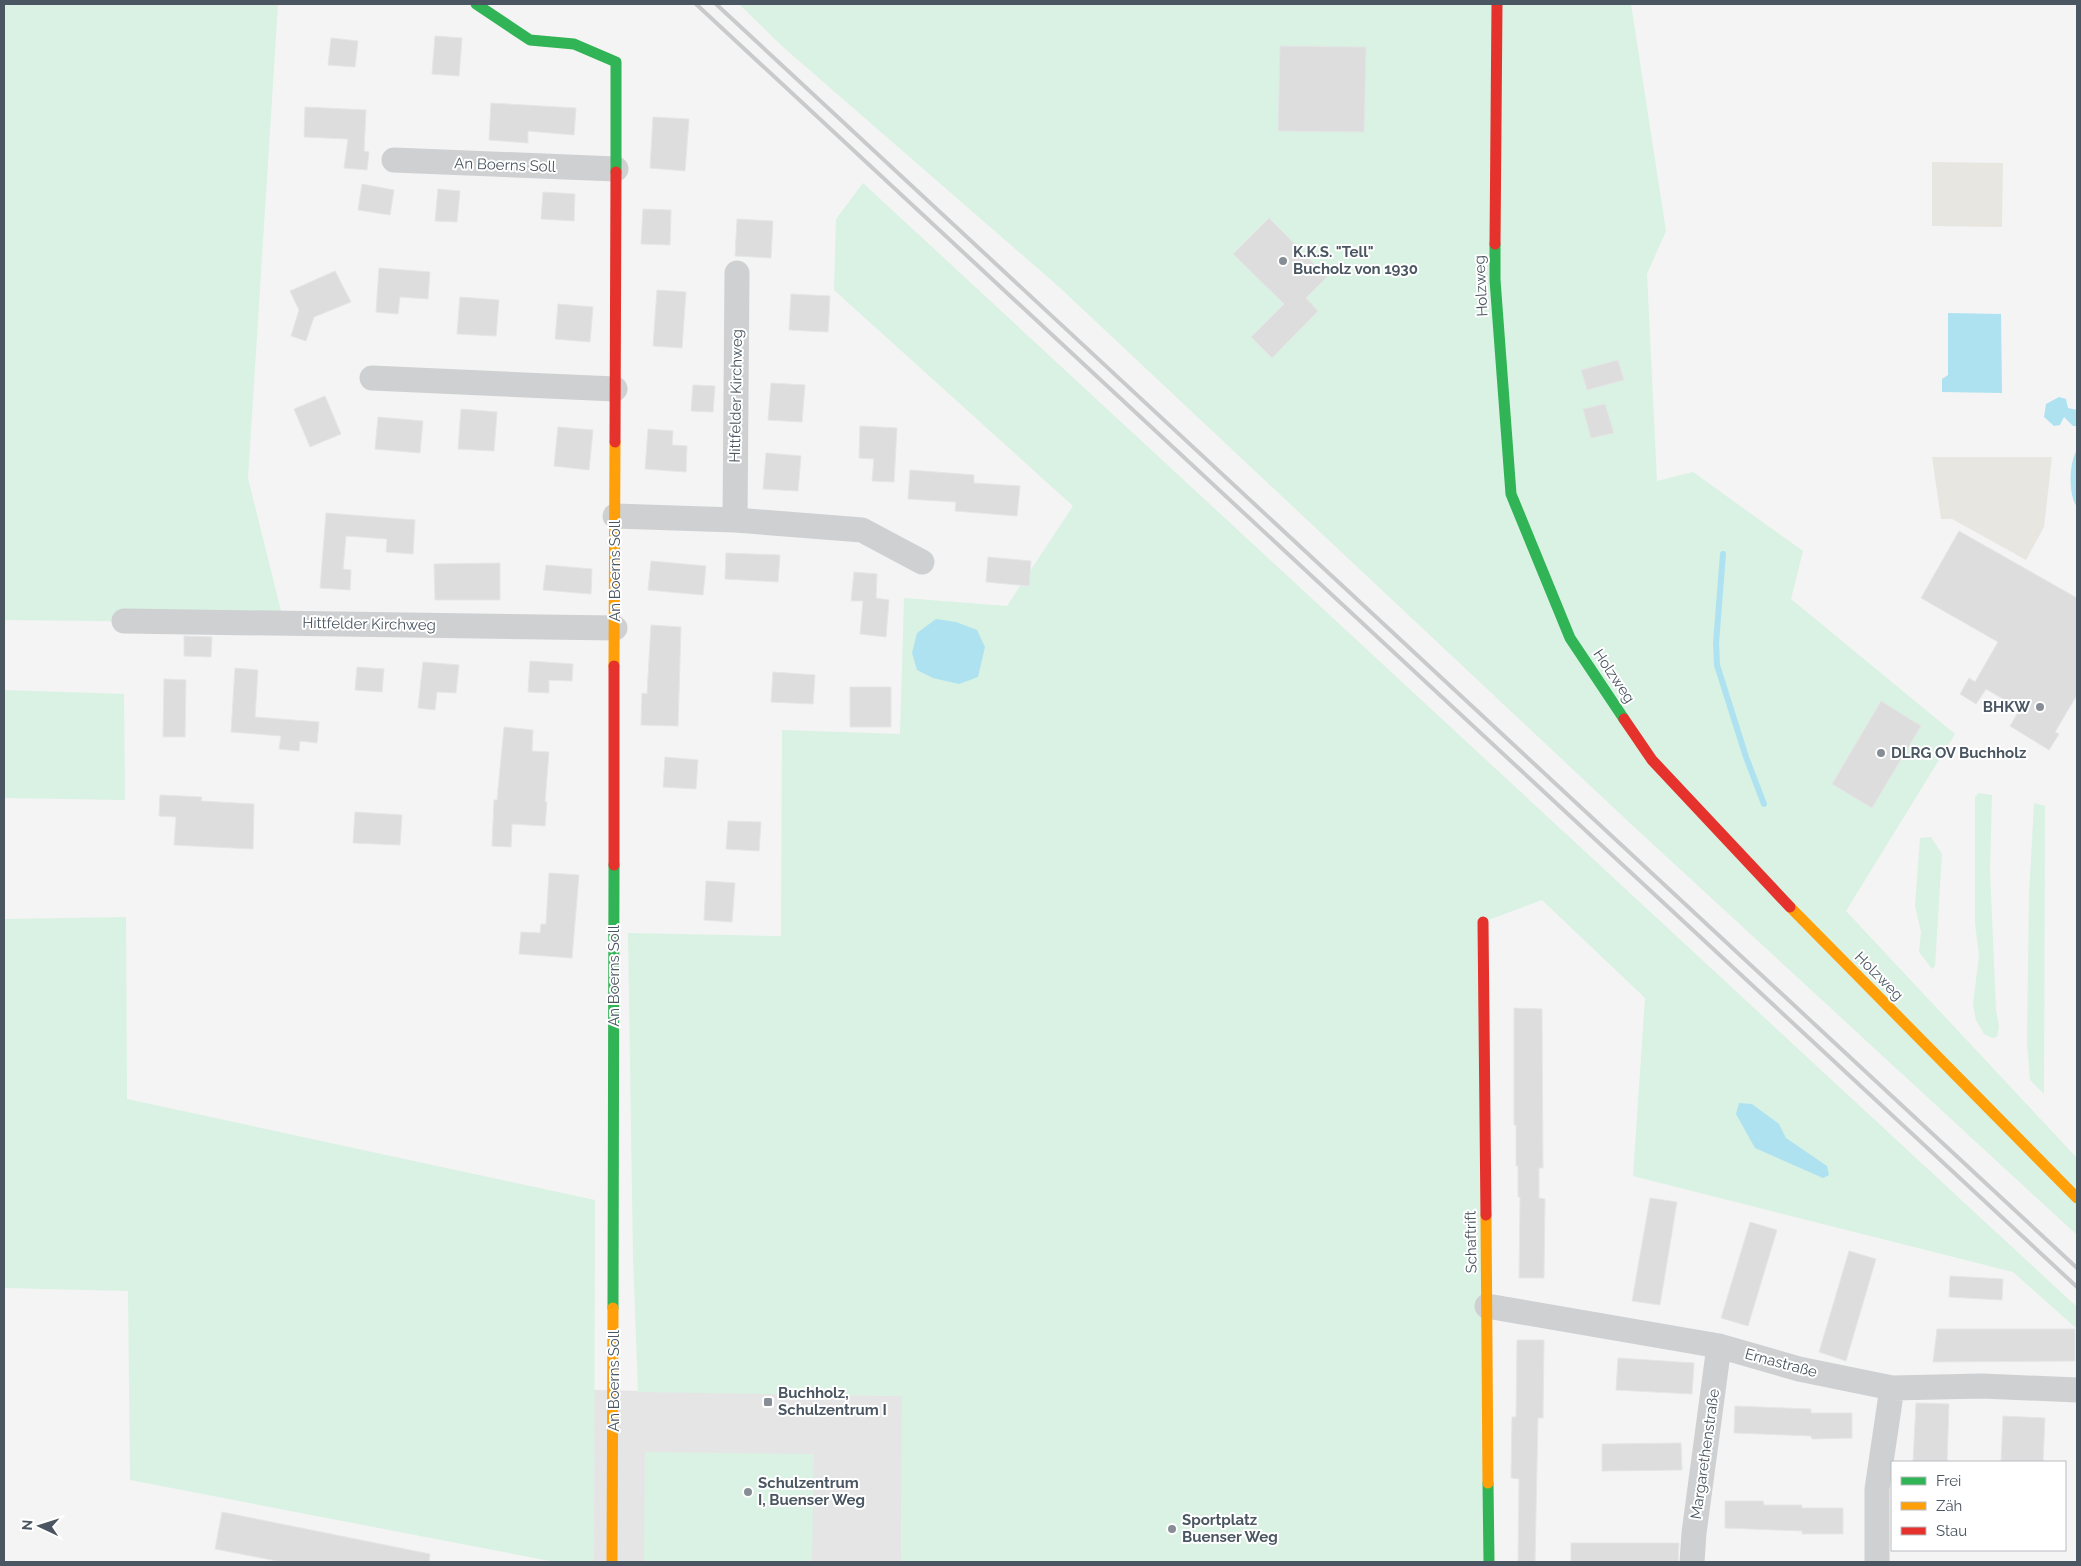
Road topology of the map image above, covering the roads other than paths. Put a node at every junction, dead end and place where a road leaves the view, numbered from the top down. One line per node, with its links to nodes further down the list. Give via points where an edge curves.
1 (476, 4): 4 (street, An Boerns Soll, via 530,40 574,44 616,62)
2 (1497, 4): 14 (street, Holzweg, via 1494,280 1511,494 1570,638 1652,760 1746,863)
3 (394, 160): 4 (street, An Boerns Soll)
4 (616, 169): 7 (street, An Boerns Soll)
5 (738, 273): 9 (street, Hittfelder Kirchweg)
6 (372, 378): 7 (street)
7 (615, 389): 8 (street, An Boerns Soll)
8 (615, 516): 9 (street); 12 (street, An Boerns Soll)
9 (735, 520): 10 (street, via 862,530)
10 (922, 562)
11 (124, 622): 12 (street, Hittfelder Kirchweg)
12 (615, 628): 19 (street, An Boerns Soll)
13 (1483, 922): 15 (street, Schaftrift)
14 (2077, 1198)
15 (1487, 1306): 16 (street, Ernastraße); 20 (street, Schaftrift)
16 (1719, 1346): 17 (street, Ernastraße, via 1799,1369); 21 (street, Margarethenstraße)
17 (1892, 1388): 18 (street, Ernastraße, via 1982,1386); 22 (street, via 1877,1489)
18 (2077, 1390)
19 (612, 1562)
20 (1489, 1562)
21 (1692, 1562)
22 (1877, 1562)

